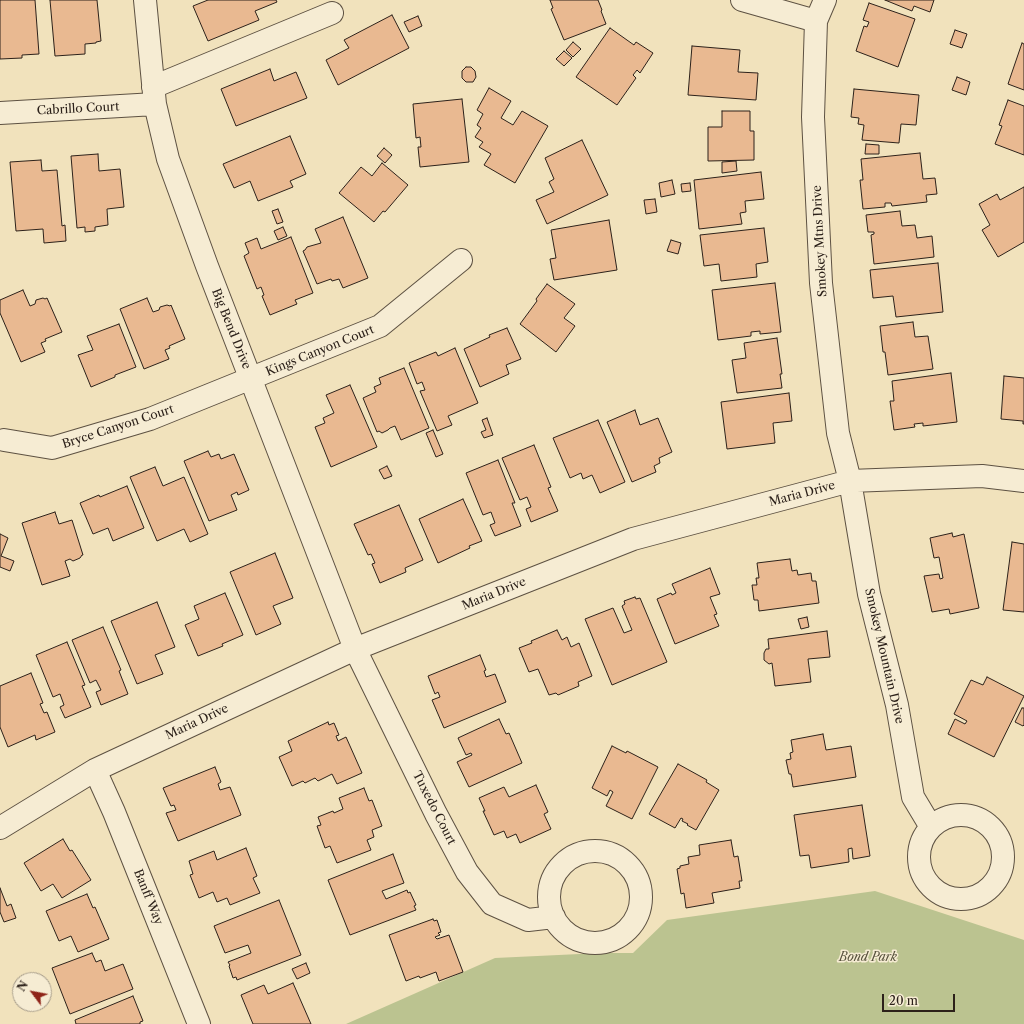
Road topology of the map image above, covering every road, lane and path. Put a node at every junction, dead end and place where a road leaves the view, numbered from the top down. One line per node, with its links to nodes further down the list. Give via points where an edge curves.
1 (145, 0): 6 (street, Big Bend Drive)
2 (742, 0): 5 (street)
3 (825, 0): 5 (street, Smokey Mtns Drive)
4 (332, 13): 6 (street, Cabrillo Court)
5 (816, 21): 11 (street, Smokey Mtns Drive, via 813,117 821,283 838,433)
6 (154, 96): 7 (street, Cabrillo Court); 9 (street, Big Bend Drive, via 168,159 206,266)
7 (0, 113)
8 (461, 260): 9 (street, Kings Canyon Court, via 380,326)
9 (251, 379): 10 (street, Bryce Canyon Court, via 150,419 52,448); 13 (street, Big Bend Drive)
10 (4, 440)
11 (850, 481): 12 (street, Maria Drive, via 982,476); 13 (street, Maria Drive, via 633,539); 15 (street, Smokey Mountain Drive, via 869,594 897,705 913,797)
12 (1024, 481)
13 (355, 649): 14 (street, Maria Drive); 17 (street, Tuxedo Court, via 432,807 467,872 492,904 528,920)
14 (95, 770): 16 (street, Maria Drive); 18 (street, Banff Way)
15 (932, 827)
16 (0, 828)
17 (554, 917): 17 (street, via 563,930 576,939 591,943 606,942 621,935 632,924 639,910 641,894 637,878 629,866 605,852 576,855 559,869 550,889 549,903)
18 (199, 1024)

